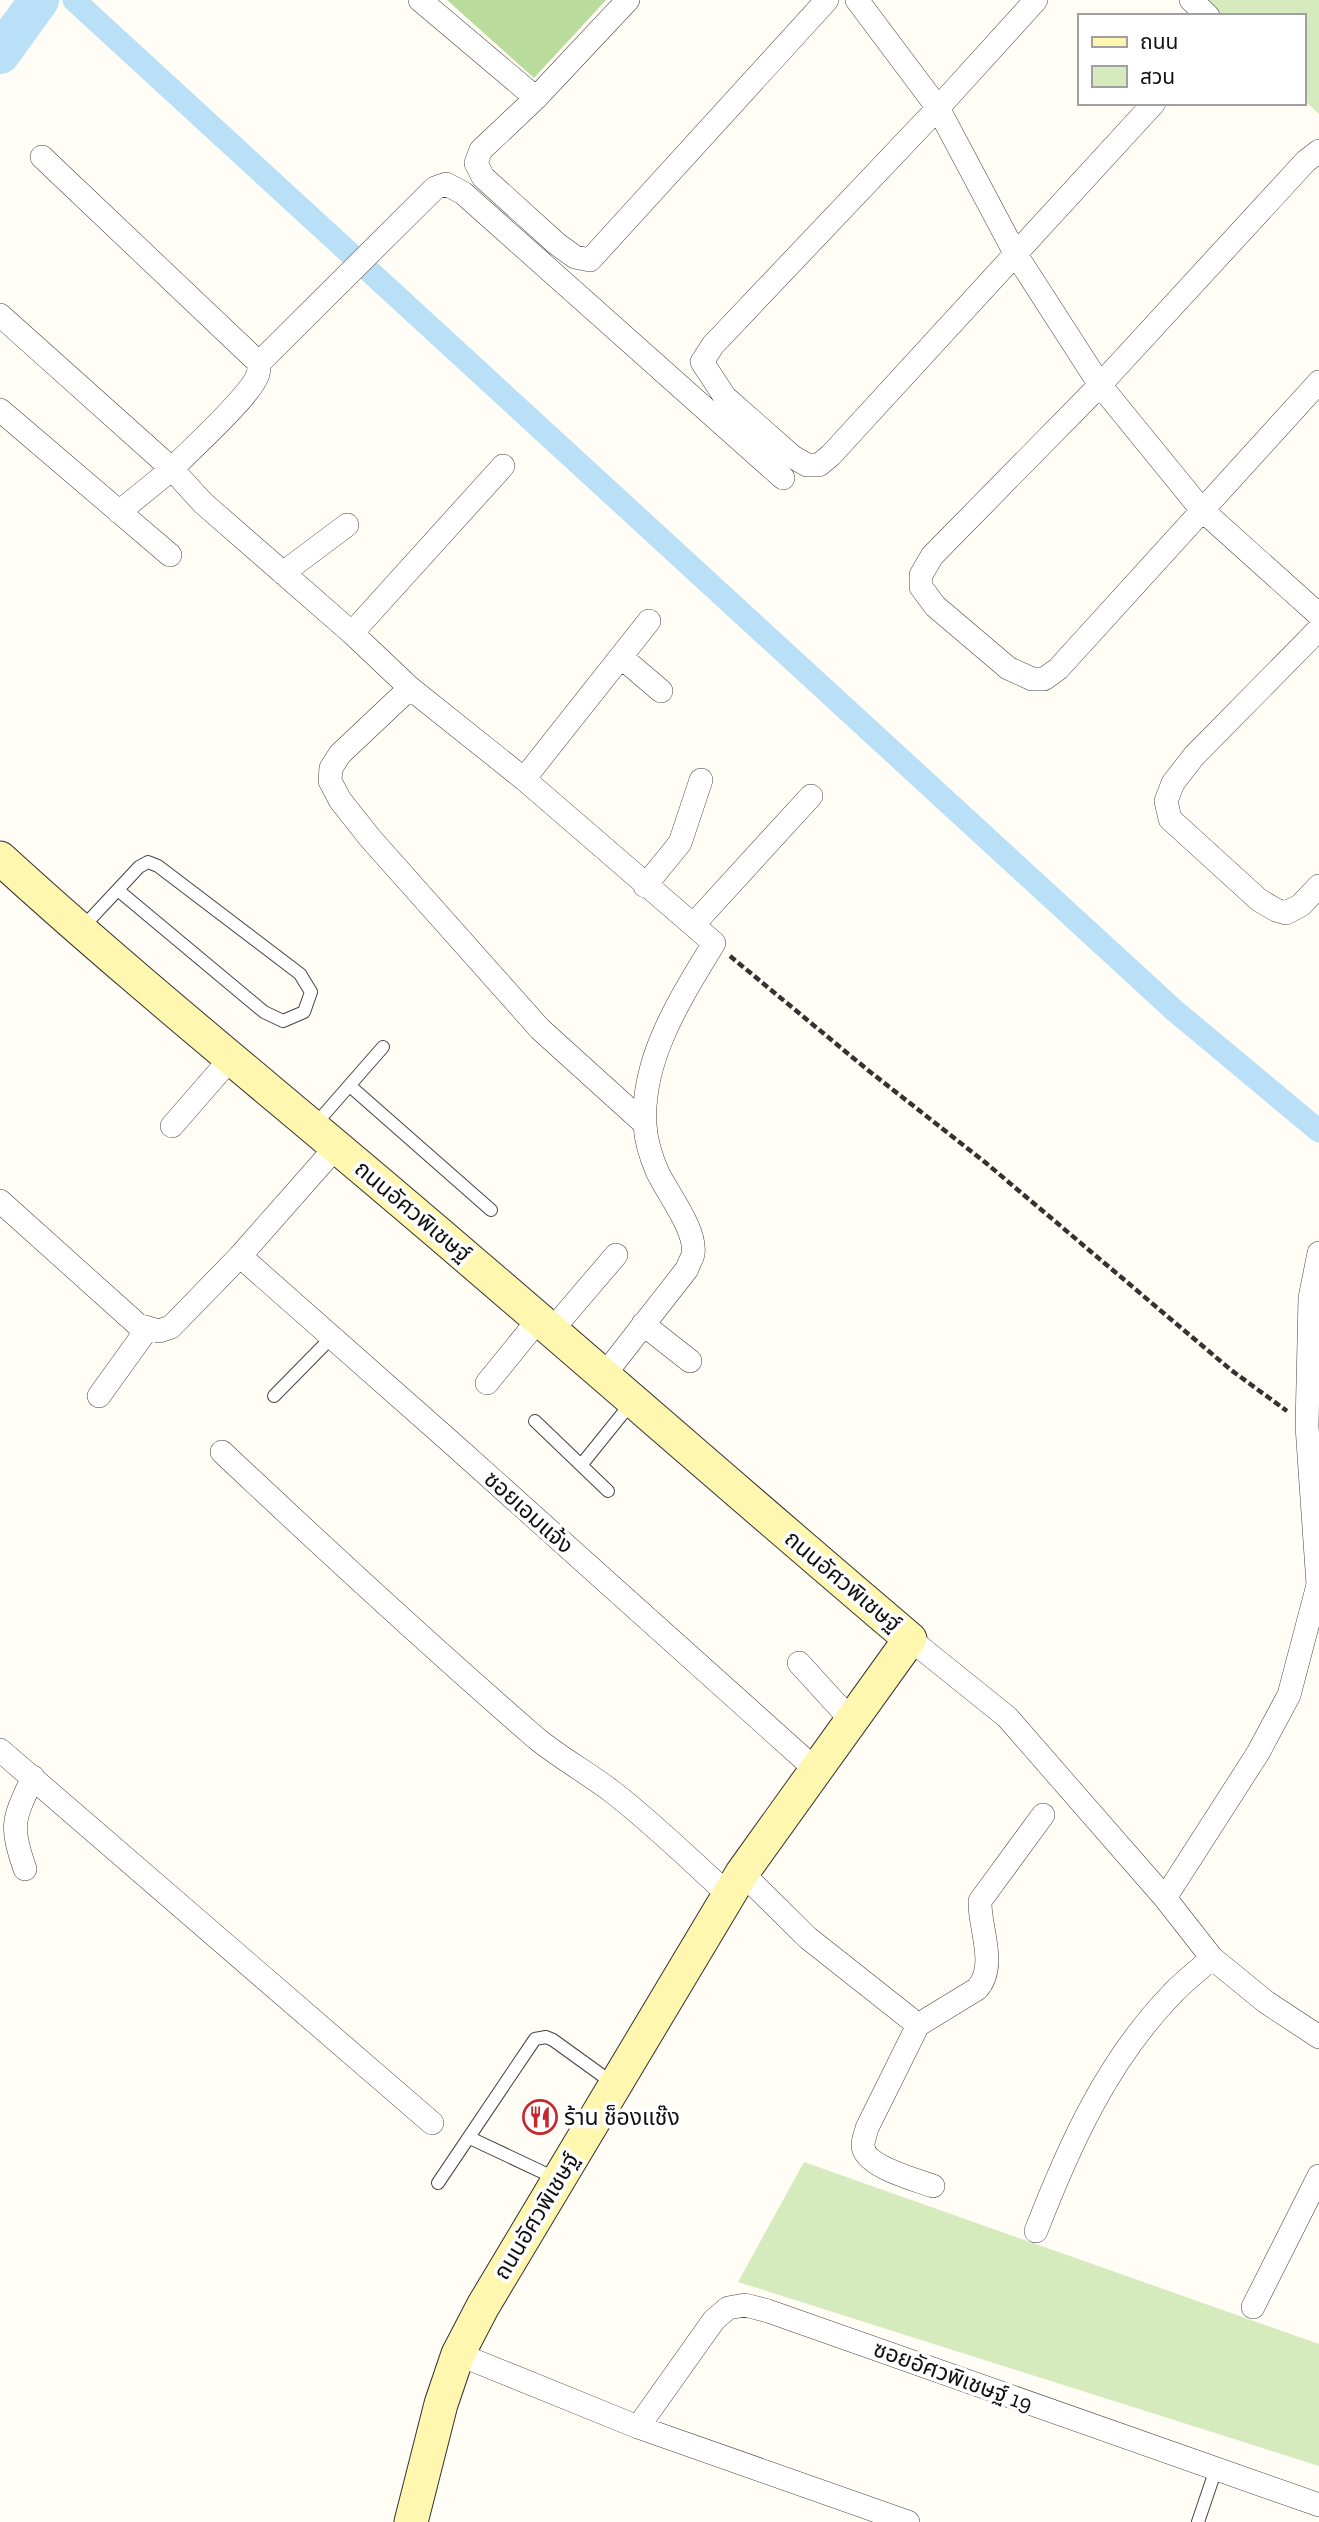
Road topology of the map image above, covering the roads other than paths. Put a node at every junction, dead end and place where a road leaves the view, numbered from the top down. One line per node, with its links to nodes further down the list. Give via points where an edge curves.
1 (420, 0): 8 (street)
2 (628, 0): 8 (street)
3 (827, 0): 8 (street, via 590,260 575,257 557,244 483,177 476,163 481,150)
4 (858, 0): 10 (street)
5 (1036, 0): 10 (street)
6 (1191, 0): 7 (street)
7 (1206, 14)
8 (536, 98)
9 (1152, 105): 13 (street)
10 (938, 108): 13 (street); 13 (street, via 713,345 702,362 735,405 793,457 819,465)
11 (1319, 151): 17 (street)
12 (42, 157): 15 (street)
13 (1015, 253): 17 (street)
14 (0, 315): 20 (street)
15 (259, 363): 20 (street, via 251,386); 21 (street, via 435,188 446,184 463,193)
16 (1319, 382): 22 (street)
17 (1100, 385): 22 (street); 22 (street, via 932,556 921,575 921,587 935,606 1008,668 1031,679 1044,679 1058,669)
18 (0, 410): 23 (street)
19 (503, 466): 29 (street)
20 (172, 469): 23 (street); 26 (street, via 203,503)
21 (783, 478)
22 (1201, 509): 27 (street)
23 (119, 512): 25 (street)
24 (347, 525): 26 (street)
25 (170, 555)
26 (283, 573): 29 (street)
27 (1318, 615): 38 (street, via 1194,756 1173,783 1166,802 1170,819 1276,910 1286,913 1301,905)
28 (649, 621): 30 (street)
29 (352, 633): 31 (street)
30 (621, 657): 32 (street); 33 (street)
31 (410, 688): 33 (street); 45 (street, via 331,768 330,781 340,800 540,1029)
32 (661, 691)
33 (524, 779): 37 (street)
34 (701, 780): 37 (street, via 680,843)
35 (811, 796): 40 (street)
36 (0, 858): 41 (street, ถนนอัศวพิเชษฐ์)
37 (645, 886): 40 (street)
38 (1319, 886)
39 (119, 891): 39 (lane, via 139,867 148,862 158,866 300,974 311,992 304,1012 283,1021 264,1012); 41 (lane)
40 (693, 925): 45 (street, via 714,943 652,1060)
41 (80, 931): 43 (street, ถนนอัศวพิเชษฐ์)
42 (383, 1047): 44 (lane)
43 (232, 1057): 46 (street); 47 (street, ถนนอัศวพิเชษฐ์)
44 (350, 1086): 47 (lane); 49 (lane)
45 (645, 1124): 54 (street, via 648,1146 685,1223 693,1254 687,1269)
46 (172, 1126)
47 (325, 1137): 52 (street); 53 (street, ถนนอัศวพิเชษฐ์)
48 (0, 1201): 55 (street, via 138,1325)
49 (491, 1210)
50 (1319, 1253): 67 (street, via 1310,1298 1307,1426)
51 (615, 1255): 53 (street)
52 (240, 1256): 55 (street, via 171,1328); 56 (street, ซอยเอมแจ้ง)
53 (546, 1324): 58 (street, ถนนอัศวพิเชษฐ์); 59 (street)
54 (643, 1324): 57 (street); 58 (street)
55 (148, 1328): 60 (street)
56 (332, 1337): 61 (lane); 72 (street, ซอยเอมแจ้ง)
57 (690, 1361)
58 (605, 1374): 62 (street, ถนนอัศวพิเชษฐ์)
59 (487, 1383)
60 (99, 1396)
61 (274, 1396)
62 (634, 1399): 65 (lane); 68 (street, ถนนอัศวพิเชษฐ์)
63 (535, 1421): 65 (lane)
64 (222, 1452): 76 (street, via 364,1586 521,1724)
65 (582, 1464): 66 (lane)
66 (608, 1491)
67 (1318, 1586): 77 (street, via 1289,1695 1258,1754)
68 (910, 1639): 70 (street, ถนนอัศวพิเชษฐ์); 77 (street, via 1007,1717)
69 (799, 1663): 70 (street)
70 (851, 1720): 72 (street, ถนนอัศวพิเชษฐ์)
71 (3, 1758): 73 (street)
72 (815, 1769): 76 (street, ถนนอัศวพิเชษฐ์)
73 (33, 1777): 75 (street, via 14,1825); 82 (street)
74 (1043, 1815): 79 (street, via 980,1901 984,1981)
75 (25, 1869)
76 (735, 1884): 79 (street); 81 (street, ถนนอัศวพิเชษฐ์)
77 (1165, 1899): 78 (street)
78 (1212, 1958): 80 (street); 88 (street, via 1172,1994 1126,2049 1063,2162)
79 (918, 2025): 87 (street, via 862,2146 878,2165)
80 (1319, 2037)
81 (615, 2085): 83 (lane, via 541,2036 530,2043); 85 (street, ถนนอัศวพิเชษฐ์)
82 (432, 2123)
83 (470, 2138): 85 (lane); 86 (lane)
84 (1319, 2176): 89 (street)
85 (557, 2179): 90 (street, ถนนอัศวพิเชษฐ์)
86 (438, 2183)
87 (933, 2186)
88 (1035, 2231)
89 (1253, 2307)
90 (458, 2354): 91 (street); 94 (street, ถนนอัศวพิเชษฐ์)
91 (638, 2427): 92 (street, ซอยอัศวพิเชษฐ์ 19, via 713,2320 728,2308 745,2305); 95 (street)
92 (1216, 2469): 93 (street, ซอยอัศวพิเชษฐ์ 19); 96 (lane)
93 (1319, 2505)
94 (411, 2522)
95 (908, 2522)
96 (1198, 2522)

